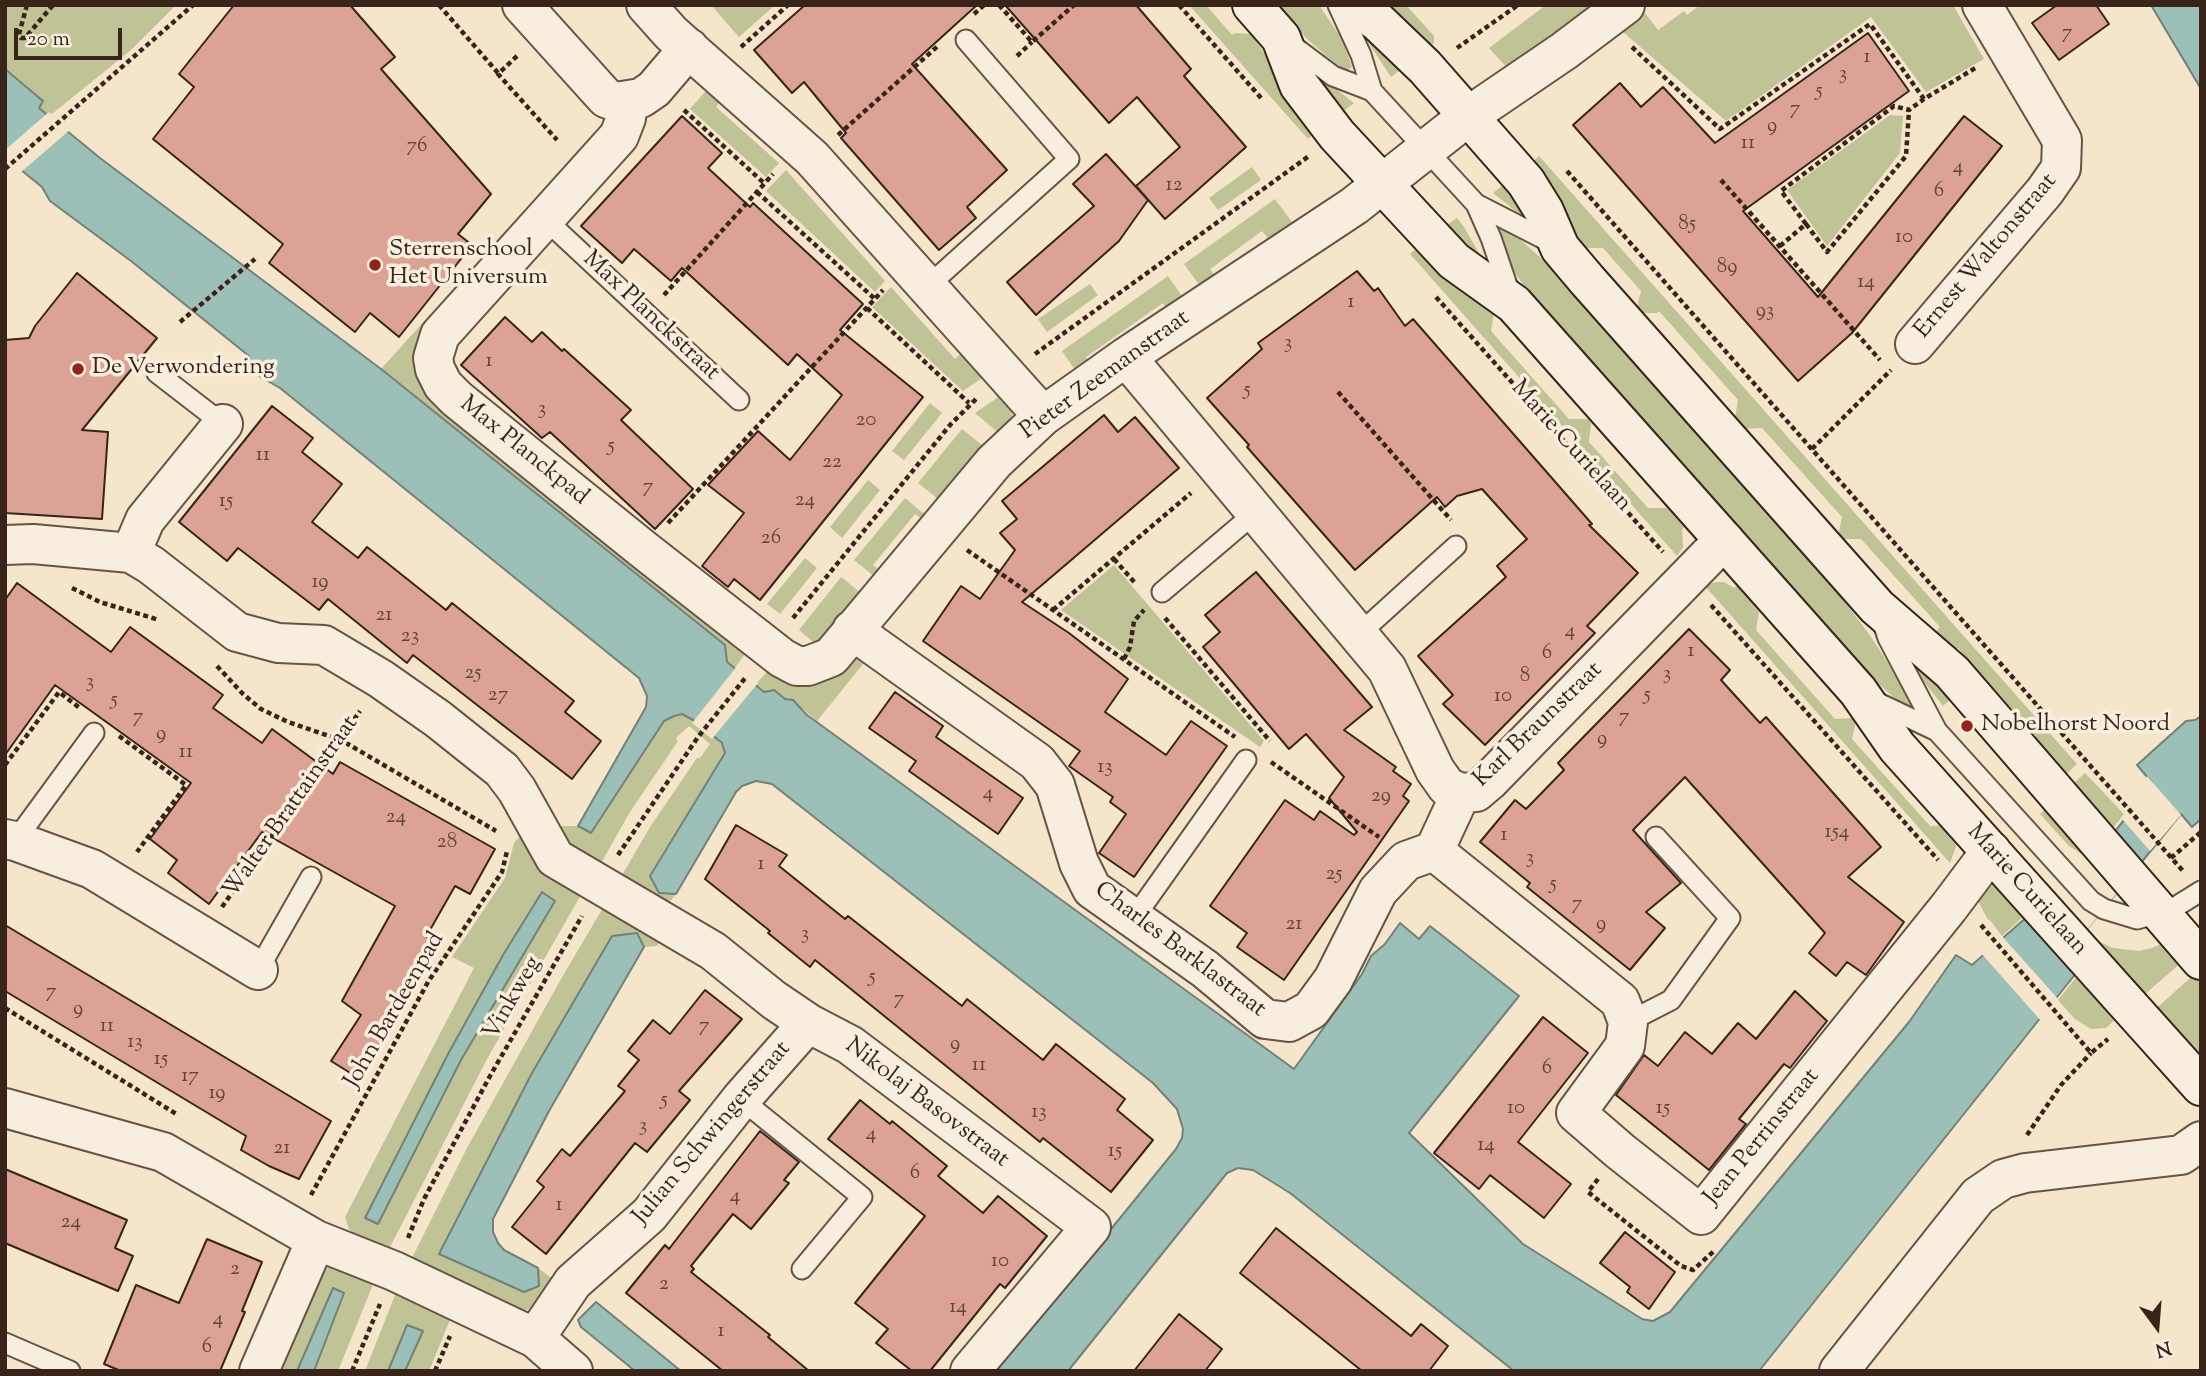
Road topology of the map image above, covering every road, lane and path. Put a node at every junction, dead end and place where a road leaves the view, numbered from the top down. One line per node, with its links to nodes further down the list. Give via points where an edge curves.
1 (27, 5): 2 (path, via 21,38)
2 (53, 5)
3 (193, 5): 37 (path)
4 (439, 5): 24 (path)
5 (646, 5): 23 (street)
6 (788, 5): 23 (path)
7 (984, 5): 17 (path)
8 (999, 5): 9 (path, via 1032,43)
9 (1074, 5)
10 (1179, 5): 29 (path)
11 (1252, 5): 19 (street, Marie Curielaan)
12 (1339, 5): 25 (lane, Marie Curielaan)
13 (1354, 5): 31 (street, Marie Curielaan, via 1402,43)
14 (1518, 5): 27 (path, via 1459,47)
15 (1982, 5): 22 (street, Ernest Waltonstraat)
16 (1614, 13): 27 (street, Pieter Zeemanstraat); 28 (path, via 1720,129 1870,24)
17 (974, 14)
18 (533, 18): 24 (path); 26 (street, via 606,98 616,102)
19 (1281, 38): 25 (lane, Marie Curielaan, via 1333,76); 41 (street, Marie Curielaan, via 1299,85)
20 (966, 40): 48 (lane, via 1069,159)
21 (944, 41): 34 (path)
22 (2007, 49): 28 (path); 55 (street, Ernest Waltonstraat, via 2062,140 2061,168)
23 (702, 59): 26 (street); 34 (street)
24 (498, 74): 32 (path)
25 (1372, 91): 33 (lane, Marie Curielaan)
26 (643, 93): 39 (path); 43 (street, via 619,136)
27 (1499, 96): 31 (street, Pieter Zeemanstraat)
28 (1924, 99): 30 (path)
29 (1267, 104)
30 (1909, 110): 44 (path, via 1894,106 1781,191); 44 (path, via 1906,156 1827,252)
31 (1467, 117): 33 (street, Pieter Zeemanstraat); 46 (street, Marie Curielaan, via 1526,183)
32 (557, 140)
33 (1425, 148): 41 (street, Pieter Zeemanstraat); 42 (lane, Marie Curielaan)
34 (805, 152): 39 (path); 48 (street)
35 (1311, 154): 41 (path)
36 (1559, 163): 64 (path)
37 (5, 169)
38 (1721, 180): 45 (path)
39 (765, 184): 40 (path)
40 (757, 192): 50 (path); 53 (path)
41 (1368, 195): 51 (street, Marie Curielaan); 56 (street, Pieter Zeemanstraat)
42 (1476, 204): 46 (lane, Marie Curielaan); 51 (lane, Marie Curielaan)
43 (545, 220): 53 (lane, Max Planckstraat); 71 (street, Max Planckpad, via 440,335 433,358 435,369 457,399)
44 (1806, 224): 45 (path)
45 (1780, 246): 57 (path)
46 (1560, 248): 77 (street, Marie Curielaan)
47 (254, 259): 54 (path)
48 (918, 275): 50 (path); 62 (street)
49 (1434, 296): 74 (path, Marie Curielaan)
50 (875, 299): 52 (path)
51 (1514, 304): 68 (street, Marie Curielaan)
52 (867, 308): 61 (path); 71 (path)
53 (647, 314): 60 (lane, Max Planckstraat)
54 (180, 322)
55 (1915, 344): 57 (path, Ernest Waltonstraat)
56 (1126, 357): 62 (street, Pieter Zeemanstraat); 65 (street, Karl Braunstraat)
57 (1890, 371): 64 (path, Ernest Waltonstraat)
58 (157, 373): 63 (lane)
59 (1338, 392): 70 (path, via 1466,537)
60 (739, 400)
61 (970, 403)
62 (1043, 416): 67 (street, Pieter Zeemanstraat, via 994,462)
63 (223, 424): 72 (street, via 145,520)
64 (1812, 449): 102 (path)
65 (1219, 469): 66 (street, Karl Braunstraat); 73 (path)
66 (1255, 513): 76 (lane); 81 (street, Karl Braunstraat)
67 (937, 529): 78 (path); 80 (street, Pieter Zeemanstraat)
68 (1724, 540): 74 (street, Karl Braunstraat); 86 (street, Marie Curielaan)
69 (5, 545): 72 (street)
70 (1456, 545): 81 (lane)
71 (644, 550): 82 (street, Max Planckpad)
72 (131, 553): 85 (street, Nikolaj Basovstraat, via 237,632 278,643 324,645)
73 (1114, 559): 76 (path); 78 (path)
74 (1686, 578): 95 (street, Karl Braunstraat, via 1489,781 1476,792); 106 (path, Marie Curielaan)
75 (68, 586): 79 (path, via 100,602)
76 (1157, 597): 83 (path, via 1134,621); 90 (path)
77 (1877, 607): 88 (lane, Marie Curielaan, via 1888,638); 108 (street, Marie Curielaan, via 1952,672)
78 (1054, 610): 83 (path)
79 (163, 622)
80 (852, 631): 82 (street, Pieter Zeemanstraat, via 831,657 808,666); 109 (street, Charles Barklastraat, via 1037,762 1055,785 1079,863 1092,889)
81 (1358, 635): 95 (street, Karl Braunstraat, via 1387,669 1435,770 1447,787)
82 (760, 659): 105 (path, Vinkweg, via 698,737)
83 (1124, 659): 91 (path)
84 (215, 663): 89 (path, via 261,709)
85 (381, 678): 89 (path, Walter Brattainstraat); 96 (street, Nikolaj Basovstraat, via 502,770 517,790)
86 (1858, 691): 88 (lane, Marie Curielaan); 100 (street, Marie Curielaan, via 1897,747)
87 (98, 726): 93 (path, via 59,692); 99 (lane); 104 (path, via 186,785)
88 (1937, 731): 108 (lane, Marie Curielaan, via 2072,882 2104,909 2137,919)
89 (341, 740): 96 (path); 110 (path, Walter Brattainstraat)
90 (1272, 744)
91 (1250, 753): 94 (path); 109 (lane)
92 (1275, 755): 94 (path)
93 (5, 765)
94 (1278, 767): 101 (path, via 1391,845)
95 (1461, 793): 101 (street, Charles Barklastraat)
96 (520, 829): 105 (street, Nikolaj Basovstraat, via 555,858); 125 (path, John Bardeenpad, via 502,872 428,982)
97 (2201, 832): 102 (path)
98 (1656, 837): 116 (lane, via 1730,918 1671,1000)
99 (10, 840): 104 (street, via 92,869)
100 (1991, 851): 106 (street, Jean Perrinstraat); 119 (street, Marie Curielaan)
101 (1420, 856): 109 (street, Charles Barklastraat, via 1378,891 1333,980 1311,1010 1289,1022 1265,1019); 116 (street, via 1620,1001)
102 (2172, 858): 107 (path)
103 (311, 877): 113 (lane)
104 (114, 883): 110 (street)
105 (601, 884): 117 (street, Nikolaj Basovstraat, via 713,951); 127 (path, Vinkweg, via 483,1088 425,1199)
106 (1963, 888): 116 (street, Jean Perrinstraat, via 1701,1215 1576,1113 1625,1045)
107 (2200, 891): 108 (lane)
108 (2161, 914): 112 (street, Marie Curielaan)
109 (1134, 918)
110 (201, 936): 113 (street)
111 (1992, 939): 115 (path)
112 (2201, 960)
113 (258, 970)
114 (5, 1008): 122 (path)
115 (2055, 1013)
116 (1628, 1022)
117 (808, 1023): 120 (street, Julian Schwingerstraat); 134 (street, Nikolaj Basovstraat, via 850,1045 1091,1227)
118 (2091, 1053): 124 (path, via 2034,1123)
119 (2201, 1086)
120 (741, 1099): 126 (lane, via 862,1198); 128 (street, Julian Schwingerstraat, via 649,1214 573,1282)
121 (5, 1108): 125 (street, via 163,1152)
122 (189, 1122)
123 (2201, 1141): 124 (street, via 2181,1155 2025,1172)
124 (2003, 1179): 135 (street, via 1978,1196)
125 (305, 1234): 127 (street); 131 (street)
126 (803, 1269)
127 (394, 1271): 128 (street); 132 (path, Vinkweg)
128 (535, 1338): 133 (street)
129 (5, 1343): 130 (lane)
130 (70, 1371)
131 (259, 1371)
132 (352, 1371)
133 (573, 1371)
134 (970, 1371)
135 (1839, 1371)

